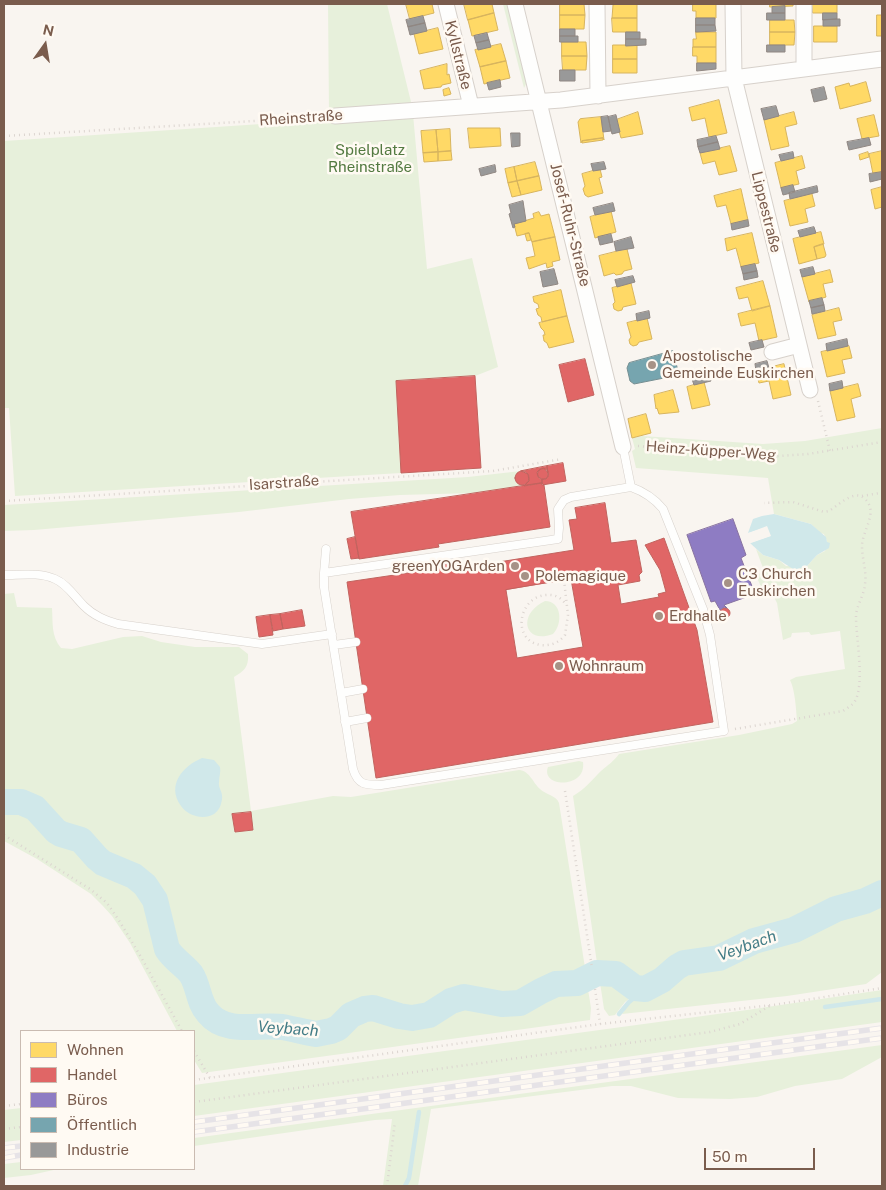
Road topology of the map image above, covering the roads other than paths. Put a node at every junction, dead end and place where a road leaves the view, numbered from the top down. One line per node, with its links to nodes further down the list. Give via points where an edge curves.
1 (446, 4): 11 (street, Kyllstraße)
2 (515, 4): 10 (street, Josef-Ruhr-Straße)
3 (597, 4): 9 (street)
4 (733, 4): 8 (street)
5 (804, 4): 7 (street)
6 (882, 59): 7 (street, Rheinstraße)
7 (804, 69): 8 (street, Rheinstraße)
8 (734, 78): 9 (street, Rheinstraße); 13 (street, Lippestraße)
9 (598, 96): 10 (street, Rheinstraße)
10 (540, 102): 11 (street, Rheinstraße); 16 (street, Josef-Ruhr-Straße)
11 (471, 106): 12 (street, Rheinstraße)
12 (335, 116)
13 (799, 345): 14 (street); 15 (street, Lippestraße)
14 (772, 352)
15 (814, 392)
16 (629, 446): 17 (lane)
17 (631, 487): 19 (lane, via 564,500 558,509 558,539); 27 (lane, via 655,499 663,509 704,609 724,731 370,785 356,778)
18 (326, 549): 19 (lane)
19 (324, 573): 21 (lane)
20 (4, 575): 21 (lane, via 31,574 54,579 64,584 93,614 118,624 262,644)
21 (332, 634): 23 (lane)
22 (356, 642): 23 (lane)
23 (334, 646): 25 (lane)
24 (363, 689): 25 (lane)
25 (341, 692): 27 (lane)
26 (367, 718): 27 (lane)
27 (345, 722)

